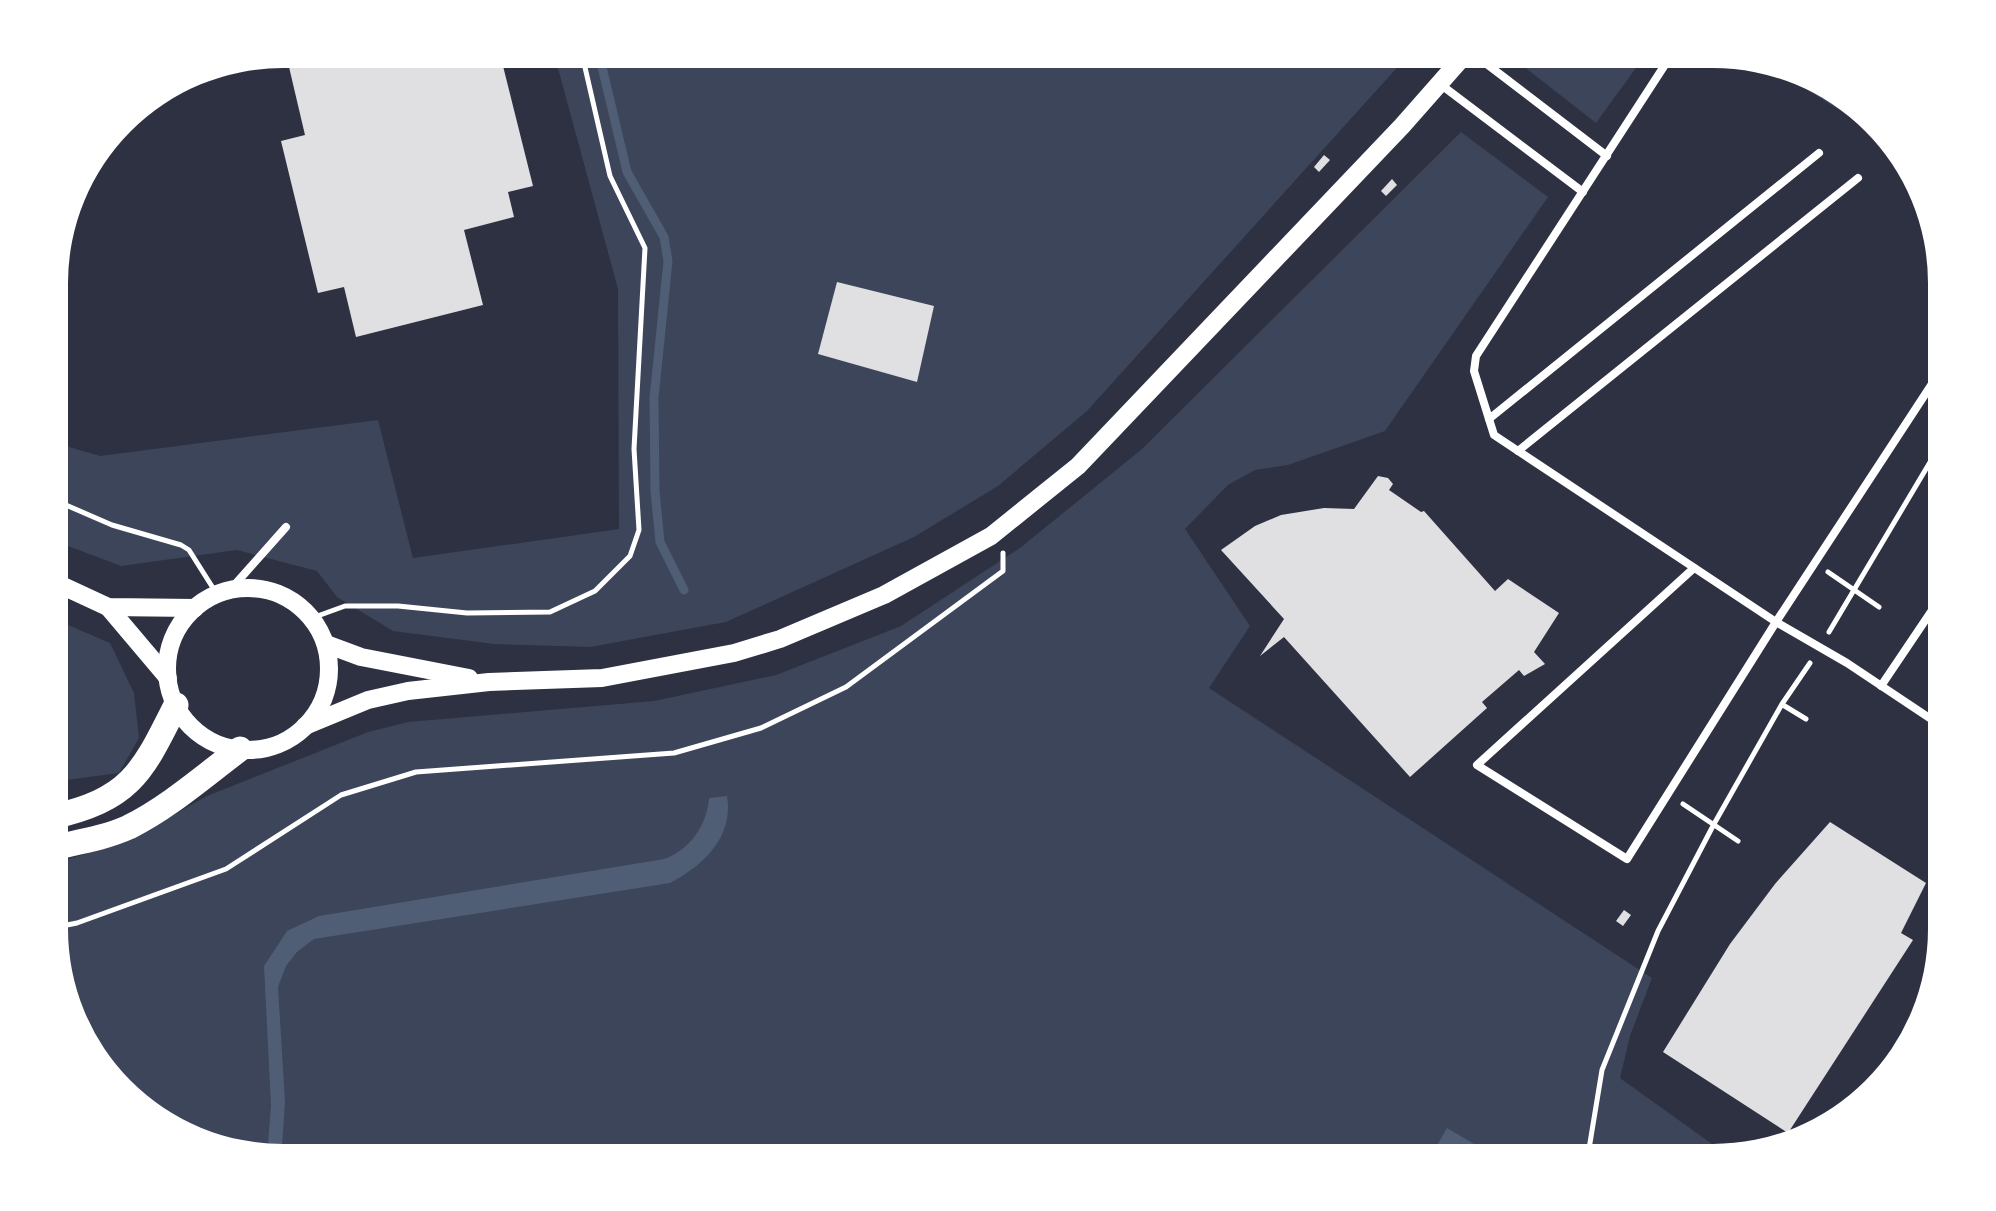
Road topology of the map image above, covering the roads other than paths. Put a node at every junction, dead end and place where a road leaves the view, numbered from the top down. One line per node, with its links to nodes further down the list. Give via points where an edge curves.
1 (1454, 68): 4 (street)
2 (1492, 68): 6 (lane)
3 (1663, 68): 6 (lane)
4 (1440, 84): 8 (lane); 22 (street, via 1078,466 991,536 884,595 780,639 639,674)
5 (1819, 153): 10 (lane)
6 (1606, 156): 8 (lane)
7 (1858, 178): 11 (lane)
8 (1583, 192): 10 (lane, via 1476,356)
9 (1928, 391): 19 (lane)
10 (1489, 419): 11 (lane, via 1494,435)
11 (1518, 451): 13 (lane)
12 (286, 527): 15 (lane)
13 (1694, 568): 19 (lane); 19 (lane, via 1476,764 1627,859)
14 (68, 588): 16 (street)
15 (223, 592): 17 (street); 20 (street, via 258,588 293,601)
16 (108, 607): 17 (street); 21 (street)
17 (194, 608): 21 (street, via 172,640)
18 (1928, 617): 23 (lane)
19 (1776, 622): 23 (lane)
20 (326, 644): 22 (street); 26 (street, via 326,691)
21 (168, 678): 24 (street)
22 (489, 682): 26 (street, via 368,700)
23 (1881, 686): 25 (lane)
24 (176, 705): 27 (street, via 200,734); 28 (highway, via 130,783)
25 (1928, 717)
26 (306, 726): 27 (street, via 279,744)
27 (240, 749): 29 (highway, via 127,828)
28 (68, 812)
29 (68, 845)

